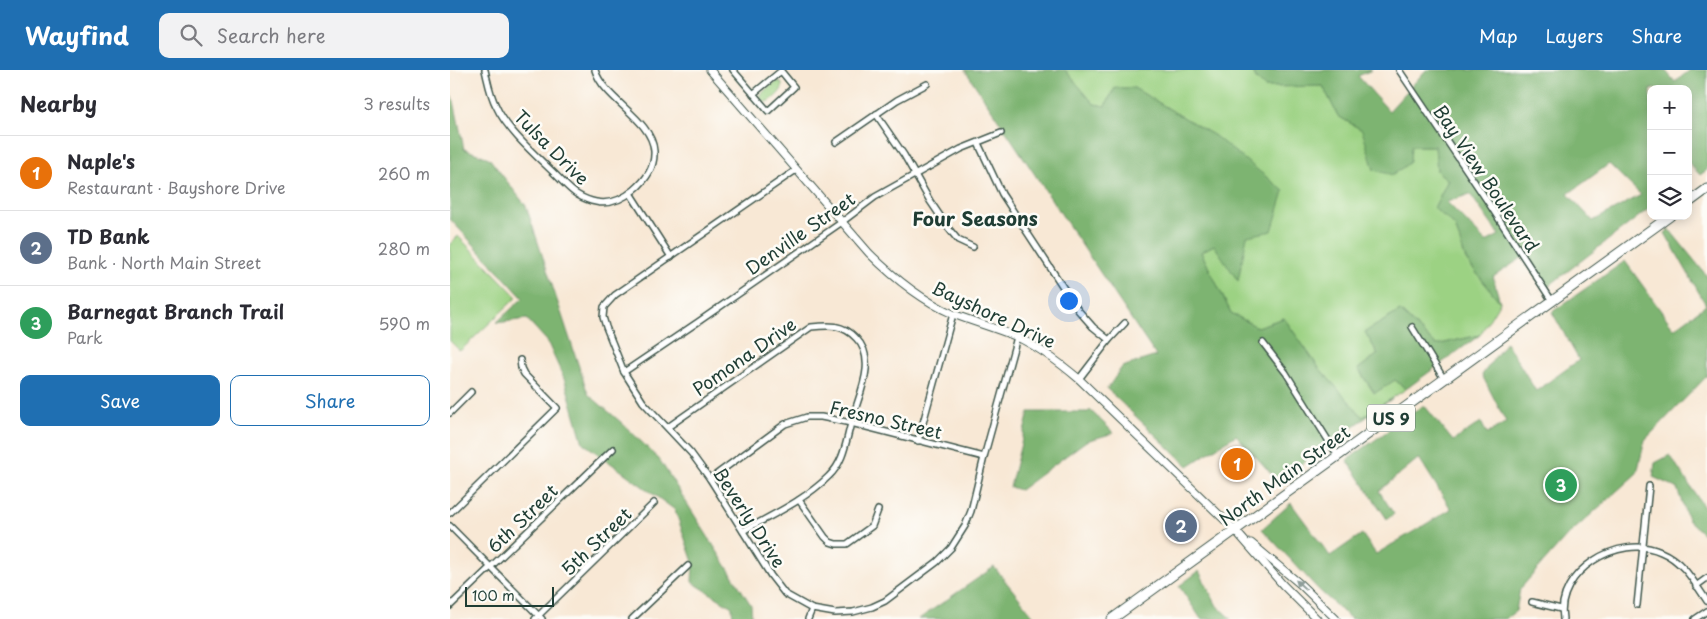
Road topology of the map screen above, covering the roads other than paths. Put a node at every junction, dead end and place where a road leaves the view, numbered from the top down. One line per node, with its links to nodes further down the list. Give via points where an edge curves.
1 (485, 70): 15 (street, Tulsa Drive, via 495,105 502,117 576,195 610,203)
2 (595, 70): 15 (street, Tulsa Drive, via 600,81 646,130 652,141 654,151 650,171 646,180)
3 (710, 70): 12 (street, Bayshore Drive)
4 (733, 70): 7 (street)
5 (1399, 70): 21 (street, Bay View Boulevard)
6 (927, 84): 8 (street)
7 (753, 94): 7 (street, via 768,111 794,87 780,71)
8 (876, 114): 10 (street); 13 (street)
9 (1001, 134): 11 (street, Denville Street)
10 (836, 142)
11 (978, 143): 13 (street, Denville Street); 26 (street, via 1002,194 1073,302 1093,327)
12 (796, 170): 18 (street, Bayshore Drive); 20 (street, Beverly Drive)
13 (916, 174): 18 (street, Denville Street, via 875,197); 19 (street, via 949,230 958,240)
14 (1707, 189): 16 (highway)
15 (630, 193): 20 (street)
16 (1692, 200)
17 (1665, 220): 21 (highway, North Main Street / US 9)
18 (842, 222): 22 (street, Bayshore Drive, via 895,277 923,298); 29 (street, Denville Street)
19 (973, 246)
20 (671, 257): 29 (street, Beverly Drive, via 615,295 604,307 606,327)
21 (1552, 302): 31 (highway, North Main Street / US 9)
22 (953, 314): 25 (street, Bayshore Drive); 36 (street)
23 (1125, 323): 26 (street)
24 (1412, 327): 31 (street)
25 (1017, 337): 30 (street, Bayshore Drive, via 1047,354); 39 (street, Beverly Drive)
26 (1109, 340): 30 (street)
27 (1263, 344): 38 (street)
28 (520, 360): 45 (street, via 524,374 557,408)
29 (624, 372): 35 (street, Beverly Drive, via 643,402)
30 (1079, 379): 47 (street, Bayshore Drive)
31 (1444, 379): 38 (highway, North Main Street / US 9)
32 (471, 392): 33 (street)
33 (450, 413)
34 (851, 423): 35 (street, Pomona Drive, via 865,377 866,355 862,344 848,330 827,325 811,327); 36 (street, Fresno Street); 40 (street, Fresno Street, via 821,417 796,419); 42 (street, Pomona Drive, via 846,446 835,470)
35 (668, 427): 40 (street, Beverly Drive)
36 (918, 441): 39 (street, Fresno Street)
37 (613, 450): 51 (street, 6th Street)
38 (1338, 456): 47 (highway, North Main Street / US 9)
39 (984, 457): 59 (street, Beverly Drive, via 965,526 952,548 937,562 872,607 835,613)
40 (710, 479): 48 (street, Beverly Drive)
41 (1649, 486): 49 (street)
42 (799, 500): 44 (street, via 824,538 836,544 847,544 872,526); 48 (street, Pomona Drive)
43 (654, 503): 61 (street, 5th Street)
44 (878, 510)
45 (450, 513)
46 (450, 526): 51 (street)
47 (1235, 530): 64 (highway, North Main Street / US 9); 65 (street); 66 (street, one-way to 47)
48 (743, 531): 59 (street, Beverly Drive, via 785,594)
49 (1643, 548): 53 (street, via 1672,558 1684,568); 56 (street); 58 (street, via 1609,553 1577,573 1565,592)
50 (688, 566): 62 (street)
51 (490, 567): 57 (street, 6th Street); 61 (street)
52 (1707, 578): 53 (street)
53 (1696, 586): 54 (street)
54 (1707, 601)
55 (1532, 602): 58 (street)
56 (1637, 605)
57 (450, 606)
58 (1561, 608): 67 (street)
59 (812, 609): 63 (street)
60 (1707, 611): 68 (street)
61 (538, 618)
62 (632, 619)
63 (808, 619)
64 (1112, 619)
65 (1317, 619)
66 (1336, 619)
67 (1563, 619)
68 (1695, 619)

